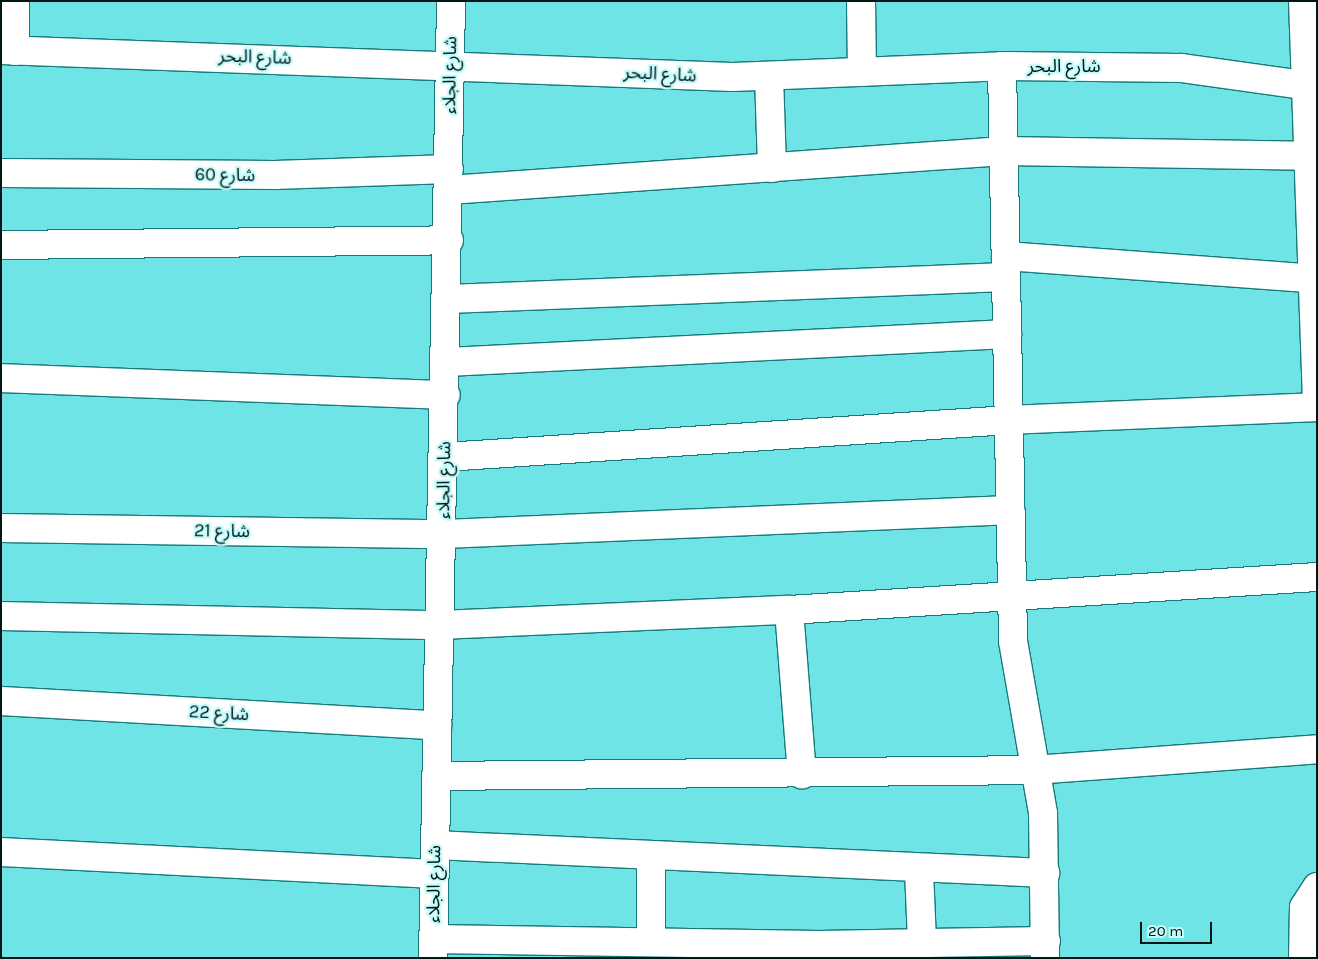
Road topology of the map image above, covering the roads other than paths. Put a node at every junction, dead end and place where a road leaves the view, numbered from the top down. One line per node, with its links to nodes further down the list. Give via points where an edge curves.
1 (15, 1): 5 (street)
2 (451, 1): 6 (street, شارع الجلاء)
3 (862, 1): 8 (street)
4 (1303, 1): 10 (street)
5 (8, 50): 6 (street, شارع البحر)
6 (449, 64): 9 (street, شارع البحر); 15 (street, شارع الجلاء)
7 (1002, 66): 8 (street, شارع البحر); 10 (street, شارع البحر, via 1182,68); 11 (street)
8 (862, 72): 9 (street, شارع البحر)
9 (769, 76): 13 (street)
10 (1310, 85): 12 (street)
11 (1004, 151): 12 (street, شارع 60); 13 (street, شارع 60); 18 (street)
12 (1306, 156): 19 (street)
13 (772, 168): 15 (street, شارع 60)
14 (1, 172): 15 (street, شارع 60)
15 (449, 180): 16 (street, شارع الجلاء)
16 (450, 240): 17 (street); 20 (street, شارع الجلاء)
17 (1, 245)
18 (1006, 267): 19 (street); 20 (street); 21 (street)
19 (1314, 278): 25 (street)
20 (448, 299): 22 (street, شارع الجلاء)
21 (1007, 334): 22 (street); 27 (street)
22 (447, 362): 24 (street, شارع الجلاء)
23 (1, 378): 24 (street)
24 (446, 395): 28 (street, شارع الجلاء)
25 (1317, 401)
26 (1317, 406): 27 (street)
27 (1009, 420): 28 (street); 29 (street)
28 (445, 457): 31 (street, شارع الجلاء)
29 (1010, 510): 31 (street, شارع 21); 33 (street)
30 (1, 528): 31 (street, شارع 21)
31 (443, 534): 36 (street, شارع الجلاء)
32 (1317, 577): 33 (street)
33 (1012, 594): 34 (street); 40 (street, via 1013,641)
34 (789, 610): 36 (street); 41 (street)
35 (1, 616): 36 (street)
36 (439, 624): 38 (street, شارع الجلاء)
37 (1, 701): 38 (street, شارع 22)
38 (437, 725): 42 (street, شارع الجلاء)
39 (1317, 750): 40 (street)
40 (1034, 770): 41 (street); 48 (street, via 1043,813)
41 (802, 774): 42 (street)
42 (436, 776): 43 (street, شارع الجلاء)
43 (435, 845): 45 (street); 47 (street, شارع الجلاء)
44 (1, 852): 47 (street)
45 (651, 858): 46 (street); 50 (street)
46 (919, 870): 48 (street); 51 (street)
47 (434, 874): 52 (street, شارع الجلاء)
48 (1045, 874): 53 (street)
49 (1317, 887): 54 (street, via 1304,907)
50 (652, 940): 51 (street); 52 (street)
51 (922, 943): 53 (street)
52 (433, 948)
53 (1046, 949)
54 (1303, 958)

